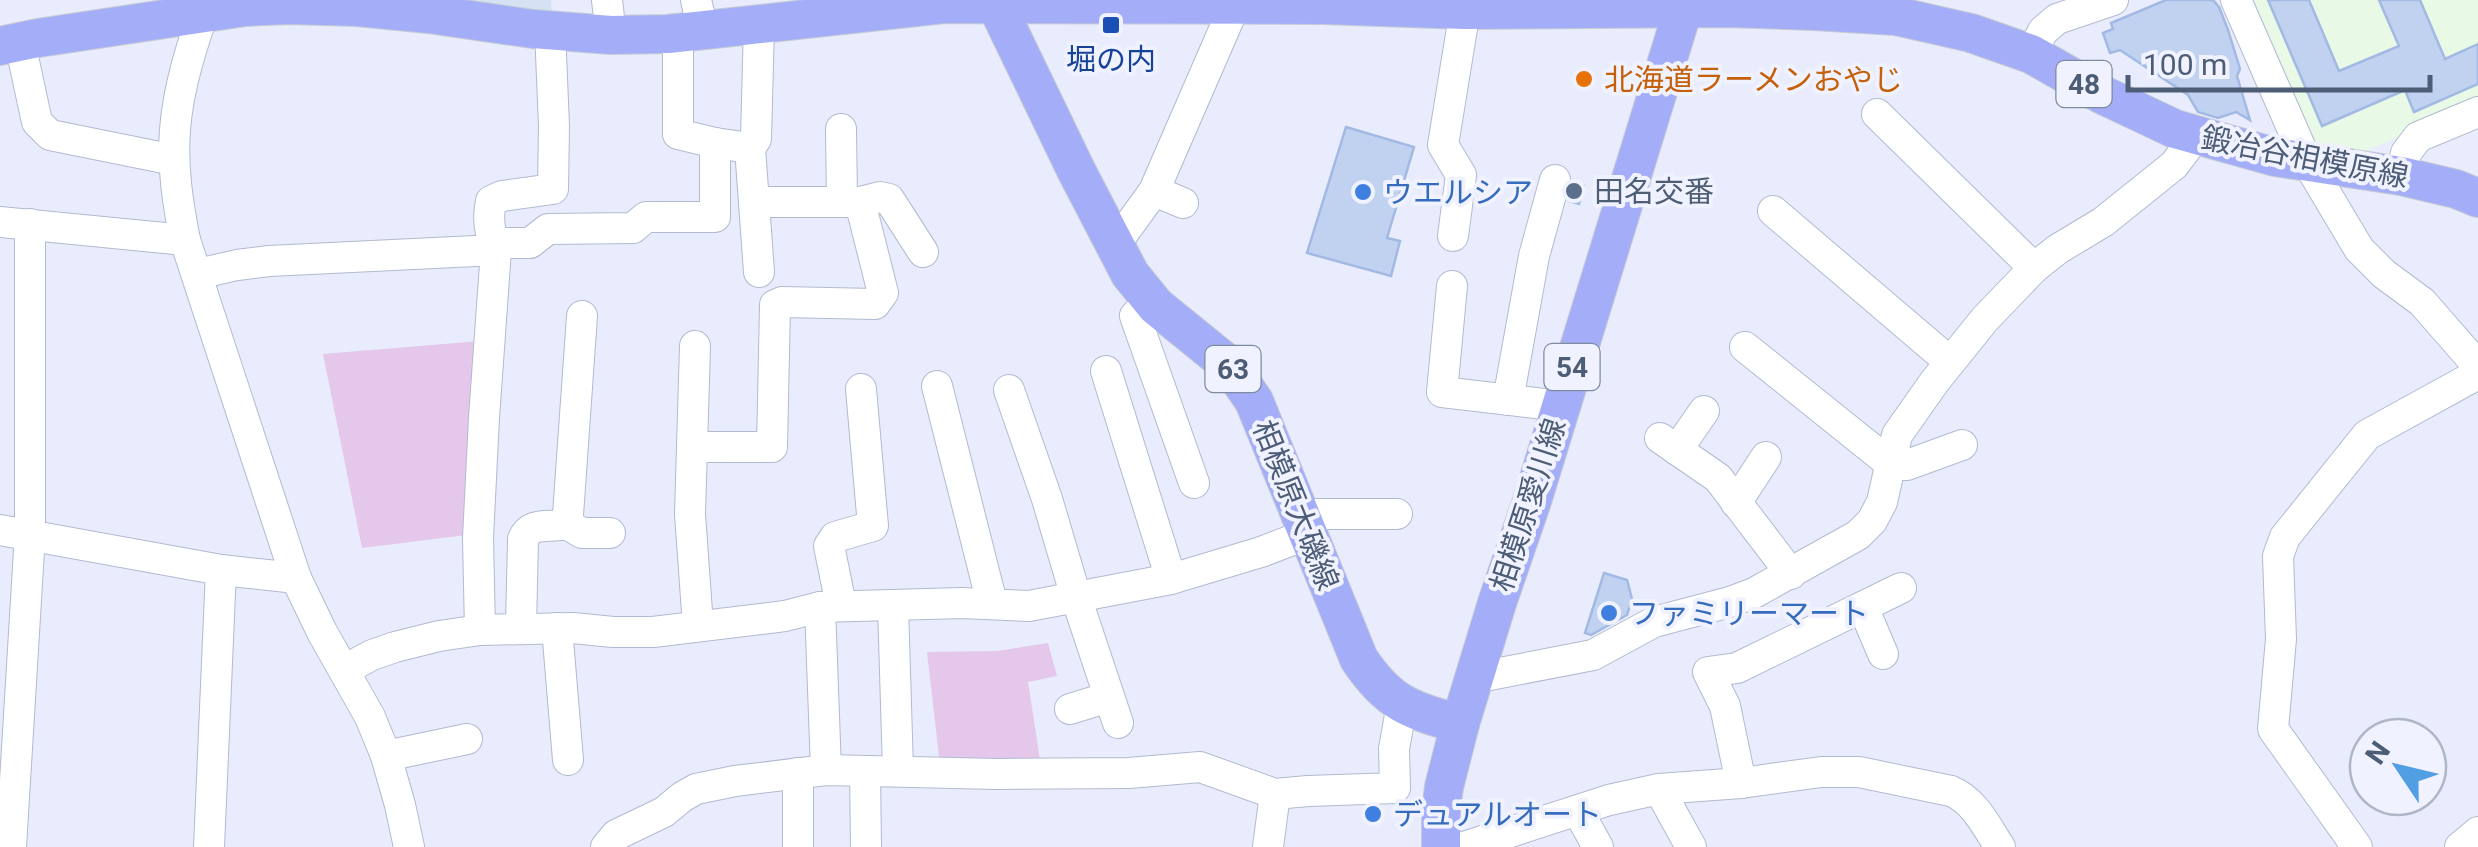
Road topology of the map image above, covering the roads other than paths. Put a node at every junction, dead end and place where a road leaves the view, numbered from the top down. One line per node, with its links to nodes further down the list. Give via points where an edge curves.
1 (2113, 0): 15 (street, via 2056,19)
2 (2236, 0): 23 (street)
3 (995, 2): 4 (main road, 鍛冶谷相模原線 / 48); 12 (main road, 鍛冶谷相模原線 / 48); 35 (main road, 相模原大磯線 / 63)
4 (1236, 2): 9 (main road, 鍛冶谷相模原線 / 48); 26 (street)
5 (1685, 4): 6 (main road, 鍛冶谷相模原線 / 48); 15 (main road, 鍛冶谷相模原線 / 48, via 1896,16); 54 (main road, 相模原愛川線 / 54)
6 (1551, 5): 9 (main road, 鍛冶谷相模原線 / 48)
7 (205, 7): 8 (main road, 鍛冶谷相模原線 / 48); 14 (main road, 鍛冶谷相模原線 / 48); 22 (street, via 178,104)
8 (443, 8): 13 (main road, 鍛冶谷相模原線 / 48)
9 (1465, 10): 33 (street, via 1443,145 1461,157)
10 (609, 17): 11 (main road, 鍛冶谷相模原線 / 48); 13 (main road, 鍛冶谷相模原線 / 48)
11 (692, 21): 12 (main road, 鍛冶谷相模原線 / 48); 20 (street, via 678,134)
12 (759, 25): 21 (street, via 756,139)
13 (550, 30): 36 (street, via 553,188 490,200)
14 (10, 45): 22 (street, via 38,122 50,136)
15 (2031, 54): 19 (main road, 鍛冶谷相模原線 / 48)
16 (2478, 112): 24 (street, via 2418,137)
17 (1878, 114): 38 (street)
18 (841, 129): 29 (street)
19 (2196, 136): 23 (main road, 鍛冶谷相模原線 / 48); 38 (street, via 2174,165)
20 (715, 143): 21 (street); 36 (street, via 715,217 646,217 633,228 548,229 530,243 504,243)
21 (750, 148): 28 (street)
22 (174, 160): 34 (street)
23 (2306, 160): 24 (main road, 鍛冶谷相模原線 / 48); 47 (street, via 2359,249 2422,302)
24 (2401, 176): 27 (main road, 鍛冶谷相模原線 / 48)
25 (1554, 180): 53 (street, via 1524,254)
26 (1154, 191): 30 (street); 35 (street)
27 (2478, 198)
28 (755, 202): 29 (street); 39 (street)
29 (851, 202): 37 (street, via 889,199); 56 (street, via 883,293 874,304 775,305 772,458)
30 (1182, 204)
31 (1773, 211): 46 (street)
32 (15, 223): 34 (street); 65 (street)
33 (1453, 236)
34 (185, 240): 40 (street)
35 (1114, 246): 42 (main road, 相模原大磯線 / 63)
36 (496, 250): 40 (street, via 269,261); 80 (street, via 479,518)
37 (923, 252)
38 (2034, 268): 46 (street)
39 (759, 272)
40 (198, 274): 69 (street)
41 (1452, 286): 53 (street, via 1442,392)
42 (1150, 300): 60 (street, via 1135,316 1161,422); 64 (main road, 相模原大磯線 / 63, via 1240,380)
43 (579, 316): 63 (street, via 565,408)
44 (695, 346): 56 (street)
45 (1744, 347): 59 (street)
46 (1950, 362): 59 (street, via 1897,435)
47 (2478, 366)
48 (1106, 371): 70 (street, via 1108,409)
49 (2478, 374): 110 (street, via 2367,436 2285,537 2278,556 2281,639 2273,729)
50 (1008, 390): 72 (street, via 1014,433)
51 (868, 398): 74 (street, via 878,478 873,526 832,529 828,546 840,594)
52 (947, 400): 73 (street, via 954,489)
53 (1508, 400): 54 (street)
54 (1560, 406): 83 (main road, 相模原愛川線 / 54)
55 (1704, 411): 61 (street, via 1668,444 1718,478)
56 (687, 427): 77 (street, via 682,515)
57 (1962, 446): 59 (street)
58 (1766, 457): 61 (street)
59 (1892, 465): 68 (street, via 1872,521)
60 (1194, 483)
61 (1736, 503): 68 (street)
62 (1397, 514): 64 (street, via 1314,514)
63 (565, 524): 66 (street, via 582,534); 78 (street, via 525,533)
64 (1305, 526): 70 (street, via 1261,552); 84 (main road, 相模原大磯線 / 63, via 1359,659)
65 (15, 532): 67 (street); 98 (street)
66 (610, 534)
67 (221, 570): 69 (street); 99 (street)
68 (1791, 574): 83 (street, via 1730,602 1654,622 1593,655)
69 (296, 578): 82 (street)
70 (1172, 578): 72 (street)
71 (1901, 588): 76 (street)
72 (1076, 597): 73 (street, via 1030,606); 85 (street, via 1114,710)
73 (992, 604): 75 (street)
74 (829, 606): 75 (street); 77 (street); 91 (street)
75 (893, 606): 90 (street)
76 (1864, 607): 81 (street); 93 (street, via 1738,668 1708,672 1725,706)
77 (698, 626): 79 (street, via 652,632)
78 (521, 627): 79 (street); 80 (street)
79 (556, 628): 89 (street)
80 (480, 630): 82 (street, via 395,647)
81 (1883, 654)
82 (344, 670): 88 (street)
83 (1474, 678): 86 (main road, 相模原愛川線 / 54)
84 (1402, 704): 86 (main road, 相模原大磯線 / 63); 95 (street, via 1395,788)
85 (1070, 709)
86 (1460, 724): 105 (main road, via 1444,787)
87 (467, 739): 88 (street)
88 (386, 756): 100 (street)
89 (568, 760)
90 (898, 770): 92 (street); 95 (street, via 1129,773 1200,767)
91 (812, 771): 92 (street); 101 (street, via 696,789); 102 (street)
92 (865, 771): 103 (street)
93 (1741, 784): 94 (street); 109 (street, via 1859,772 1951,791 1970,803)
94 (1659, 789): 96 (street); 108 (street)
95 (1275, 794): 104 (street)
96 (1578, 811): 106 (street); 107 (street)
97 (2478, 832): 111 (street)
98 (11, 847)
99 (209, 847)
100 (409, 847)
101 (606, 847)
102 (798, 847)
103 (866, 847)
104 (1268, 847)
105 (1441, 847)
106 (1464, 847)
107 (1598, 847)
108 (1691, 847)
109 (2000, 847)
110 (2357, 847)
111 (2460, 847)

